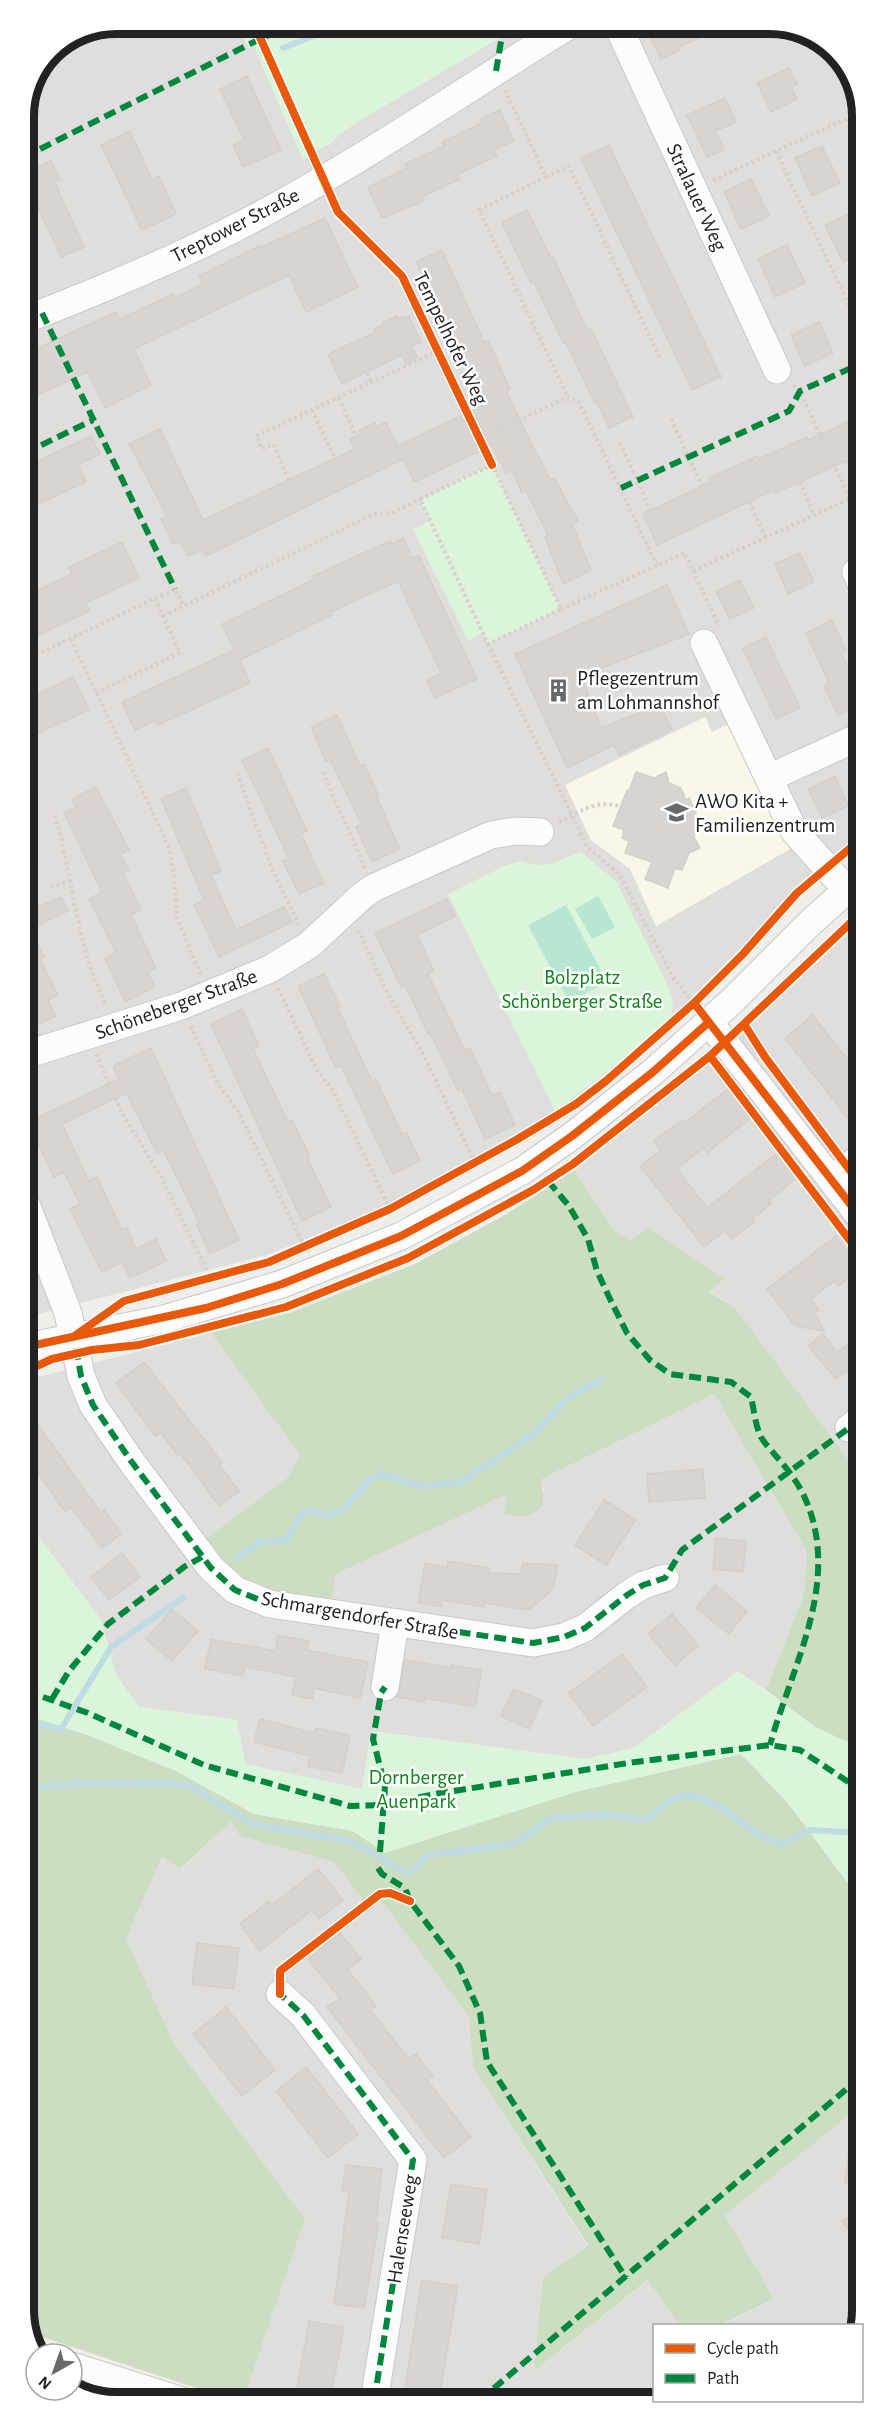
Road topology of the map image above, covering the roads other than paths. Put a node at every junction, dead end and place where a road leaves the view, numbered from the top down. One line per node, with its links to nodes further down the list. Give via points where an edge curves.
1 (555, 35): 3 (street, Treptower Straße, via 244,223)
2 (622, 35): 4 (street, Stralauer Weg)
3 (35, 315)
4 (777, 370)
5 (704, 643): 7 (street)
6 (852, 740): 7 (street)
7 (769, 778): 9 (street, via 794,831)
8 (540, 832): 12 (street, Schöneberger Straße, via 491,835 373,888 309,945 270,969 181,1006)
9 (852, 881)
10 (852, 885): 11 (street)
11 (701, 1013): 14 (street); 17 (street, via 653,1072 564,1142 522,1171 401,1236 282,1284 206,1308)
12 (35, 1052)
13 (852, 1164): 14 (street)
14 (832, 1179): 15 (street)
15 (852, 1206)
16 (34, 1226): 17 (street, Schmargendorfer Straße)
17 (74, 1337): 18 (street); 20 (street, Schmargendorfer Straße, via 81,1376 93,1405 210,1568 235,1590 270,1604)
18 (34, 1345)
19 (665, 1578): 20 (street, Schmargendorfer Straße, via 635,1590 585,1628 533,1643)
20 (395, 1623): 21 (street)
21 (385, 1687)
22 (280, 1994): 25 (street, Halenseeweg, via 303,2015 412,2160)
23 (84, 2370): 24 (street)
24 (149, 2391)
25 (376, 2391)

